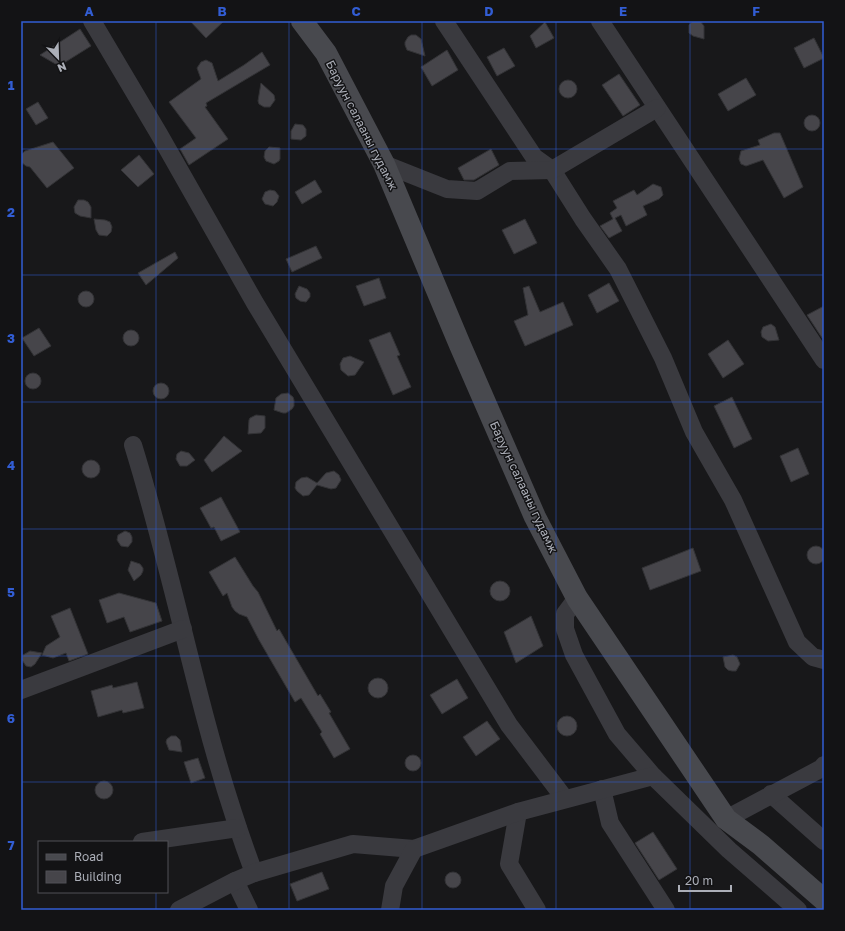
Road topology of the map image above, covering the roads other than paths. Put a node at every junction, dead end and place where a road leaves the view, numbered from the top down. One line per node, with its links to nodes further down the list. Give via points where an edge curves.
1 (92, 21): 18 (street, via 255,303 505,719)
2 (302, 21): 6 (main road, Баруун салааны гудамж, via 326,53)
3 (444, 21): 7 (street, via 534,157)
4 (600, 21): 5 (street)
5 (658, 108): 7 (street); 8 (street)
6 (384, 164): 7 (street, via 446,189 477,191 510,171); 10 (main road, Баруун салааны гудамж, via 532,510)
7 (552, 170): 12 (street, via 618,269 663,358 694,432 733,500 797,642 813,657)
8 (824, 360)
9 (133, 445): 11 (street, via 150,498)
10 (577, 598): 15 (street, via 565,614 565,630 574,655 617,734); 20 (main road, Баруун салааны гудамж)
11 (183, 629): 13 (street); 21 (street, via 205,719)
12 (824, 660)
13 (21, 690)
14 (824, 765): 17 (street)
15 (653, 776): 16 (street); 33 (street, via 729,850)
16 (602, 789): 18 (street); 32 (street, via 610,822)
17 (771, 794): 20 (street); 23 (street)
18 (565, 799): 19 (street)
19 (518, 812): 24 (street); 31 (street, via 509,864)
20 (726, 819): 27 (main road, Баруун салааны гудамж, via 761,845)
21 (238, 828): 22 (street); 25 (street)
22 (149, 841)
23 (824, 841)
24 (414, 849): 25 (street, via 353,844); 30 (street, via 394,886)
25 (254, 873): 26 (street)
26 (235, 881): 28 (street); 29 (street)
27 (824, 900)
28 (178, 910)
29 (248, 910)
30 (390, 910)
31 (537, 910)
32 (666, 910)
33 (798, 910)

